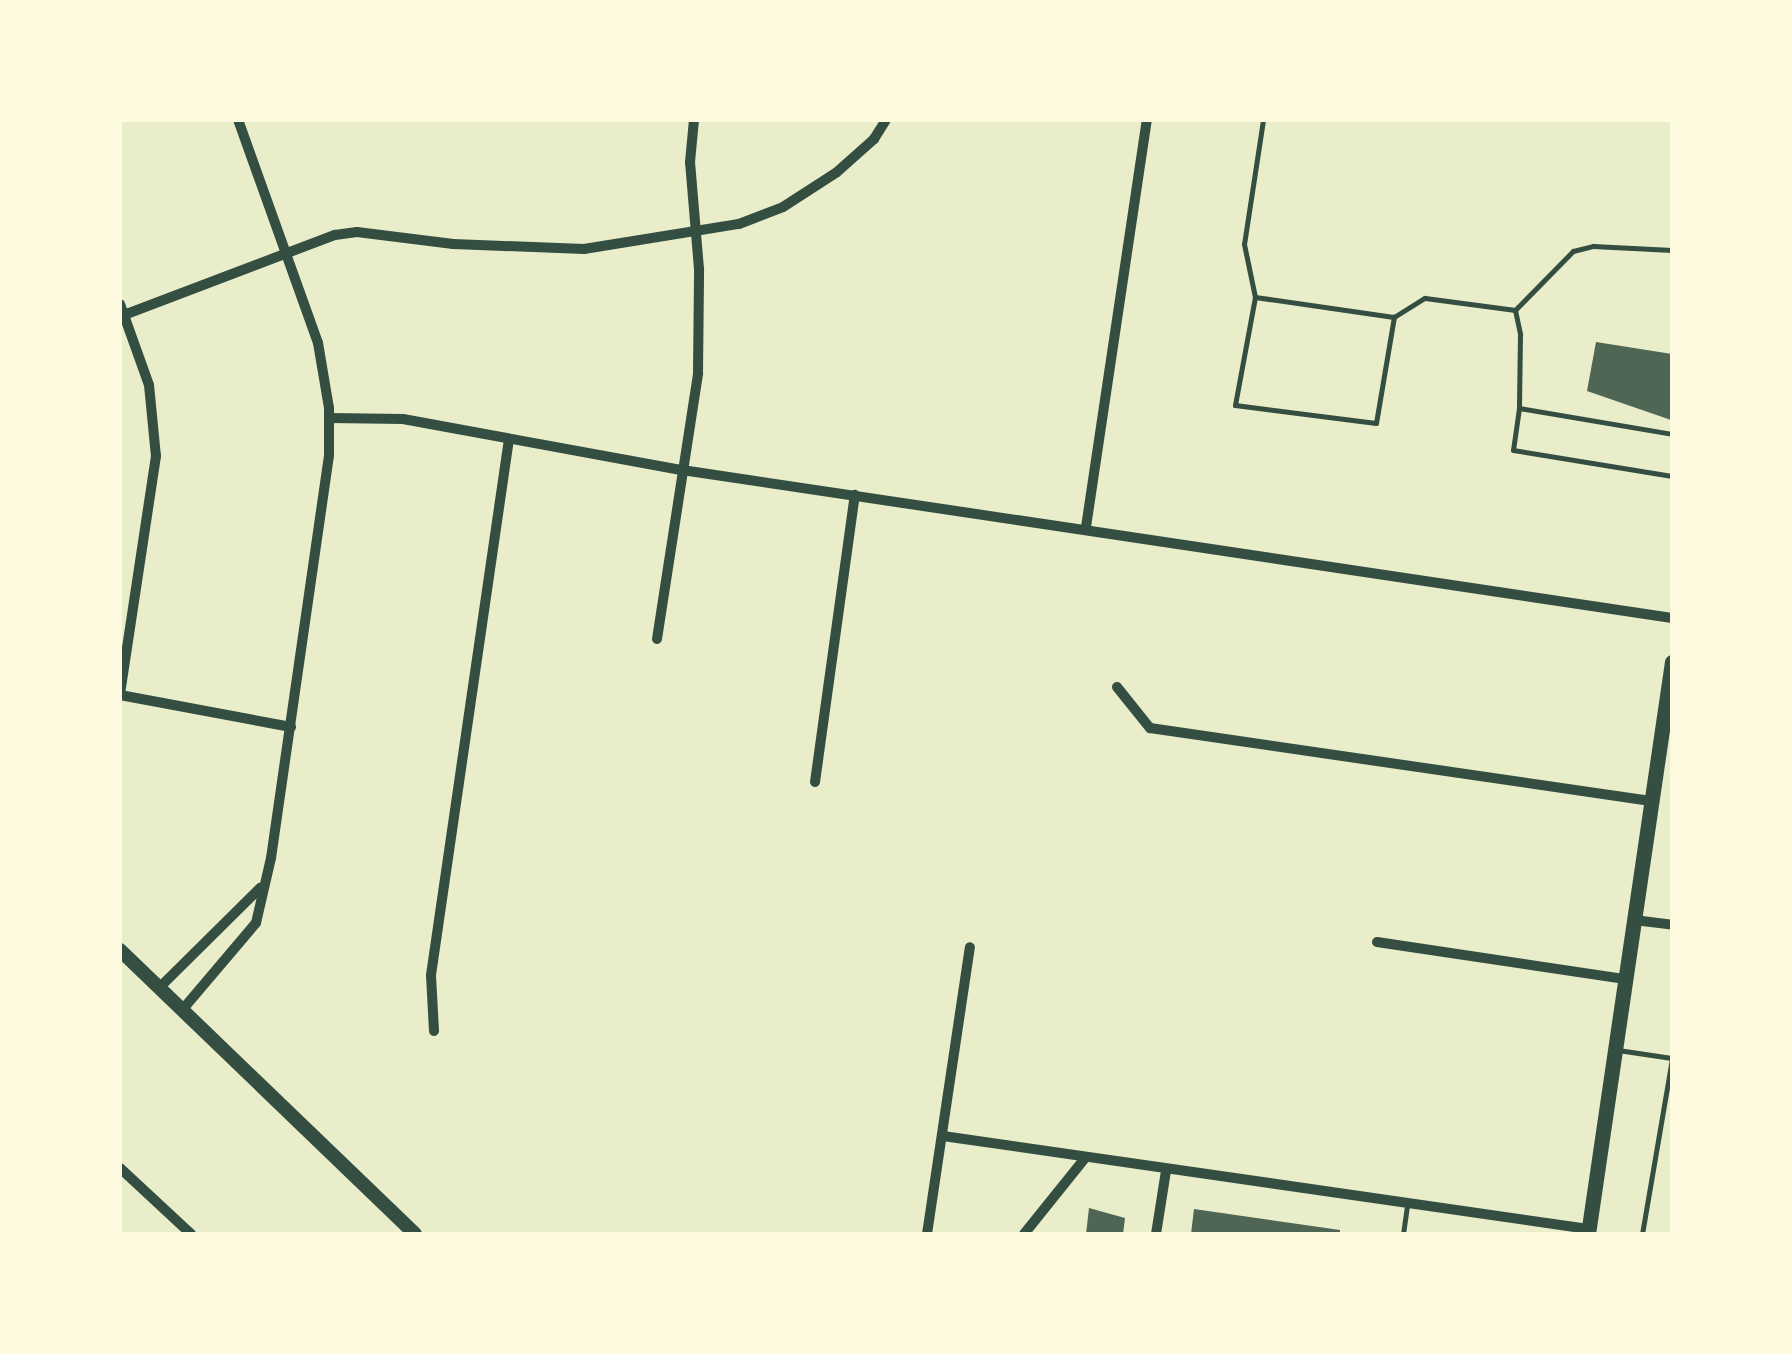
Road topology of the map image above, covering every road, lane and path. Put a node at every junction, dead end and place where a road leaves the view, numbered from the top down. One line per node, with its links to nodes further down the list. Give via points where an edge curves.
1 (238, 120): 8 (street)
2 (694, 120): 6 (street)
3 (886, 120): 6 (street, via 837,172 783,208)
4 (1147, 120): 20 (street)
5 (1262, 120): 9 (lane, via 1244,244)
6 (695, 232): 8 (street, via 584,249 357,232); 17 (street, via 698,373)
7 (1672, 250): 11 (lane, via 1574,251)
8 (285, 251): 10 (street); 14 (street, via 318,343)
9 (1255, 296): 12 (lane); 12 (lane, via 1235,405 1376,423)
10 (122, 309): 25 (street, via 149,385 156,456)
11 (1515, 310): 12 (lane, via 1425,298); 13 (lane)
12 (1394, 317)
13 (1519, 408): 15 (lane); 18 (lane, via 1513,450)
14 (329, 418): 16 (street, via 403,420); 26 (street)
15 (1672, 434)
16 (509, 438): 17 (street); 38 (street, via 431,975)
17 (682, 470): 19 (street); 22 (street)
18 (1672, 476)
19 (855, 495): 20 (street); 27 (street)
20 (1086, 527): 21 (street)
21 (1672, 618)
22 (657, 639)
23 (1672, 662): 28 (highway)
24 (1118, 688): 28 (street, via 1150,728)
25 (120, 694): 26 (street)
26 (291, 728): 29 (street)
27 (815, 782)
28 (1652, 801): 30 (highway)
29 (261, 887): 36 (street); 37 (street, via 256,923)
30 (1634, 920): 31 (street); 35 (highway)
31 (1672, 926)
32 (1377, 942): 35 (street)
33 (970, 947): 41 (street)
34 (120, 950): 36 (main road)
35 (1625, 979): 39 (highway)
36 (160, 987): 37 (main road)
37 (183, 1009): 48 (main road)
38 (434, 1031)
39 (1615, 1049): 40 (lane); 46 (highway)
40 (1671, 1058): 53 (lane)
41 (943, 1136): 42 (street); 49 (street)
42 (1085, 1158): 44 (street); 50 (street)
43 (120, 1168): 47 (street)
44 (1166, 1171): 45 (street); 51 (street)
45 (1408, 1204): 46 (street); 52 (lane)
46 (1588, 1232)
47 (191, 1234)
48 (415, 1234)
49 (927, 1234)
50 (1024, 1234)
51 (1156, 1234)
52 (1404, 1234)
53 (1642, 1234)

